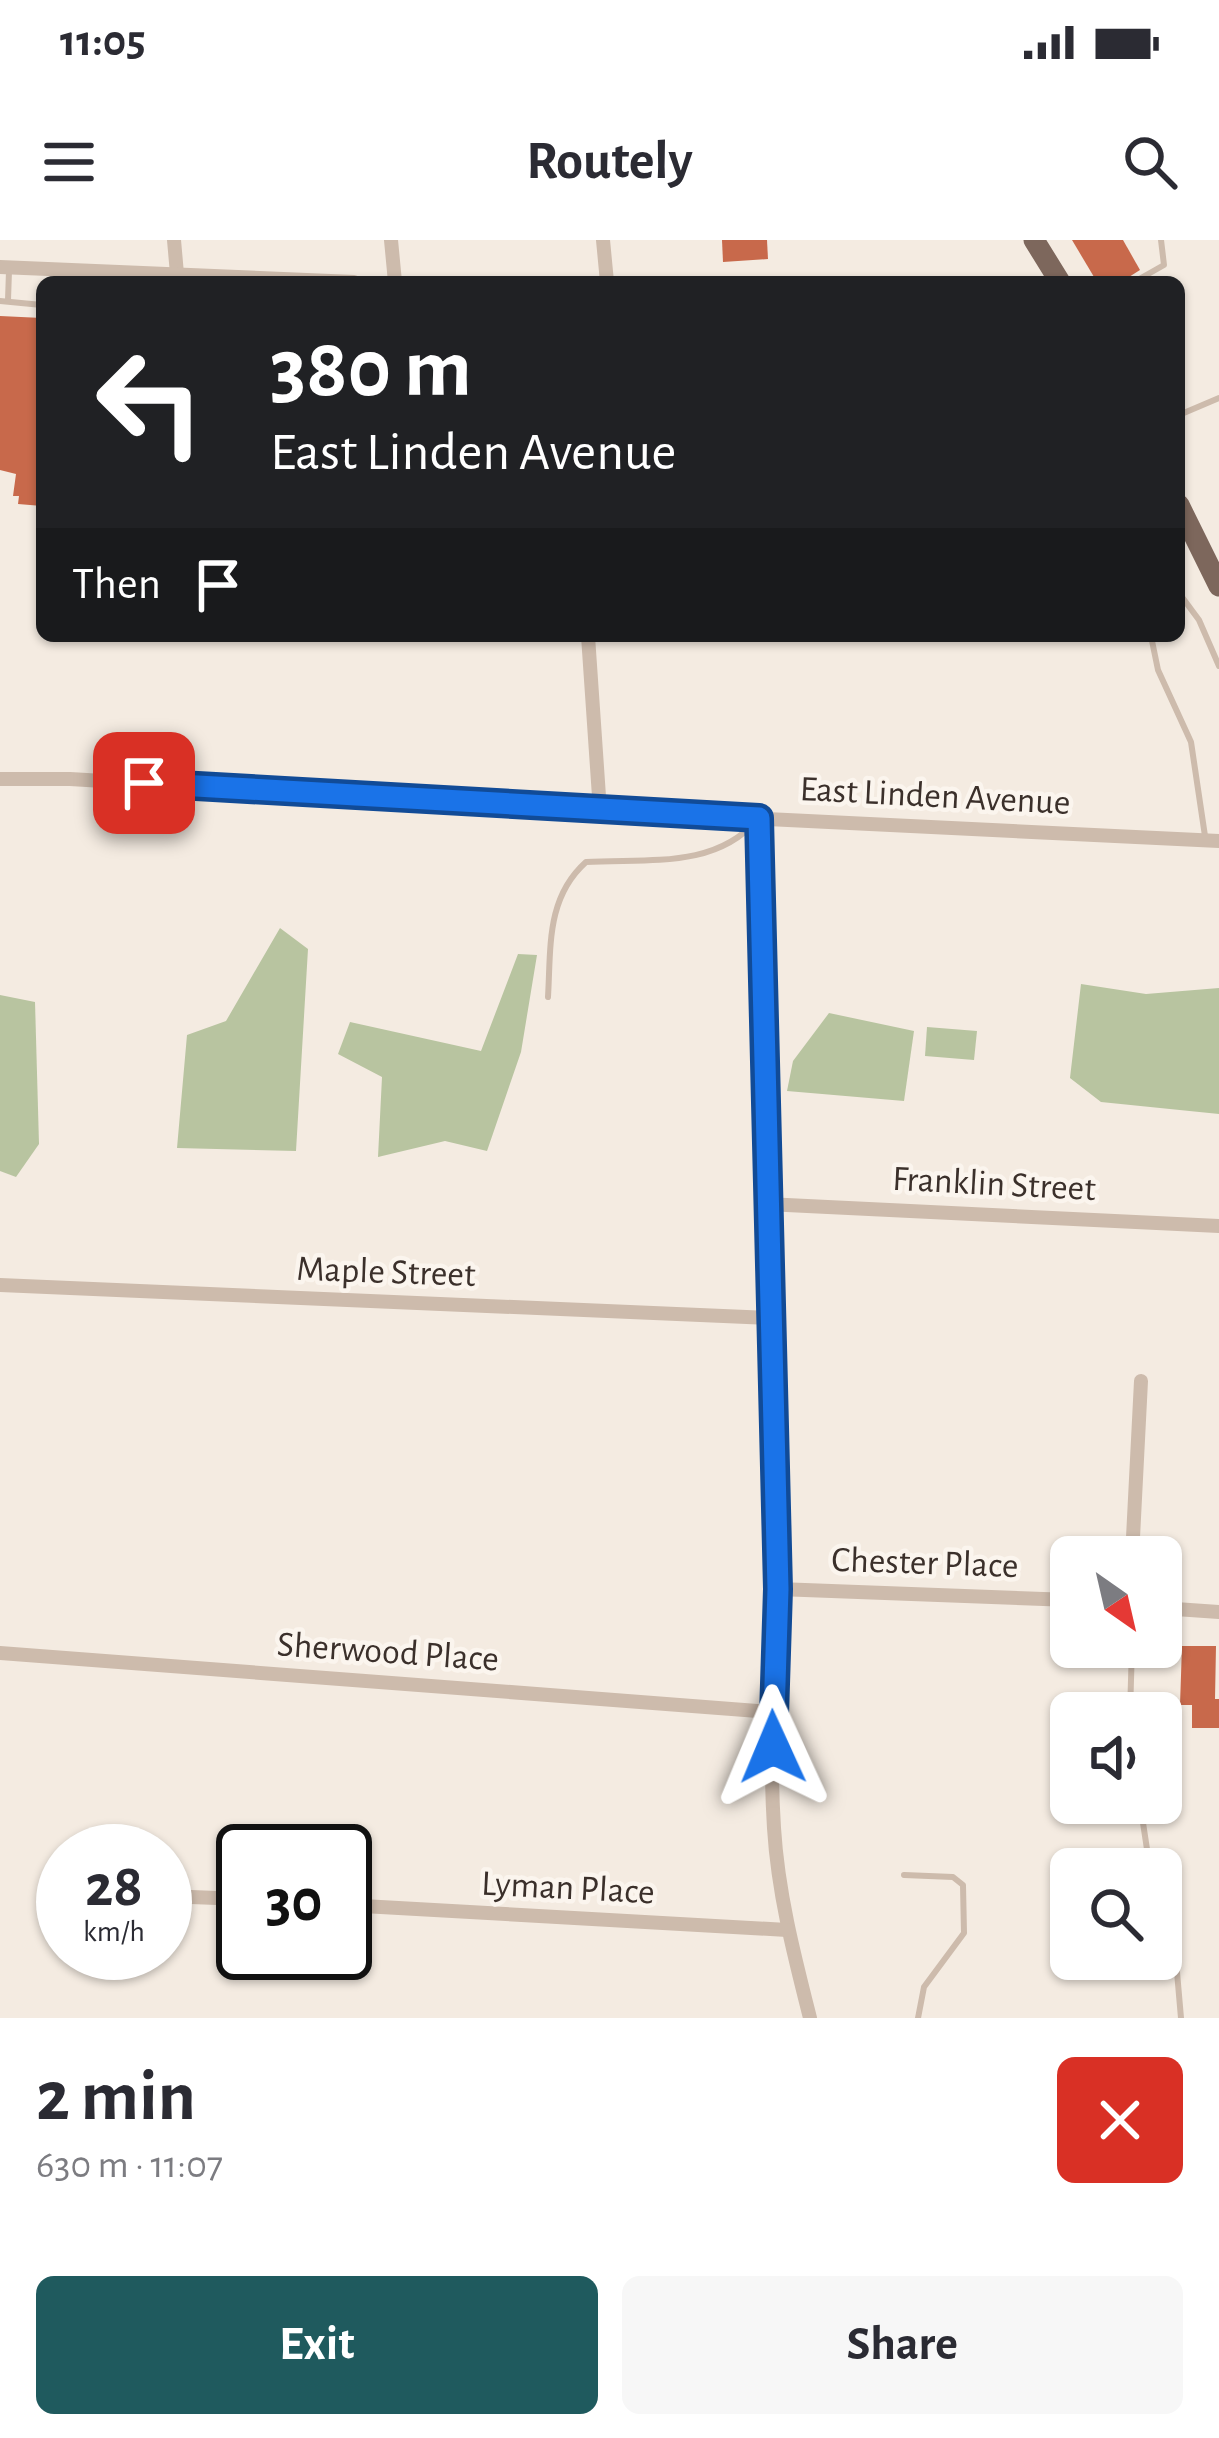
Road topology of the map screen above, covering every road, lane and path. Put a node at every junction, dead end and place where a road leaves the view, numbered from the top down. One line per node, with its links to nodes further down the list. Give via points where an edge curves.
1 (174, 240): 7 (street)
2 (391, 240): 10 (street)
3 (603, 240): 11 (street)
4 (1034, 240): 12 (main road)
5 (1161, 240): 13 (lane, via 1163,265)
6 (4, 267): 8 (street); 14 (lane)
7 (177, 274): 8 (street); 9 (street)
8 (99, 276)
9 (221, 276)
10 (394, 276)
11 (606, 276)
12 (1056, 276)
13 (1144, 276)
14 (4, 301): 15 (lane)
15 (36, 304)
16 (1219, 398): 17 (lane)
17 (1185, 412)
18 (1185, 517): 19 (main road)
19 (1219, 586)
20 (1185, 600): 23 (lane)
21 (588, 642): 25 (street)
22 (1152, 642): 27 (lane, via 1191,742)
23 (1219, 666)
24 (0, 779): 25 (street, East Linden Avenue)
25 (600, 811): 26 (street, East Linden Avenue)
26 (759, 818): 27 (street, East Linden Avenue); 28 (lane, via 732,841 683,860 586,862 567,878 553,912); 29 (street)
27 (1212, 840)
28 (548, 998)
29 (766, 1204): 30 (street, Franklin Street); 32 (street)
30 (1219, 1226)
31 (0, 1285): 32 (street, Maple Street)
32 (769, 1318): 35 (street)
33 (1141, 1381): 34 (street)
34 (1133, 1536)
35 (778, 1589): 36 (street, Chester Place); 40 (street)
36 (1050, 1599)
37 (1182, 1609): 38 (street)
38 (1219, 1612)
39 (0, 1653): 40 (street, Sherwood Place)
40 (771, 1712): 43 (street, via 774,1828)
41 (904, 1875): 46 (lane, via 953,1877 962,1885 964,1933 924,1987)
42 (372, 1907): 43 (street, Lyman Place)
43 (788, 1930): 45 (street)
44 (1178, 1980): 47 (lane)
45 (810, 2018)
46 (918, 2018)
47 (1181, 2018)

